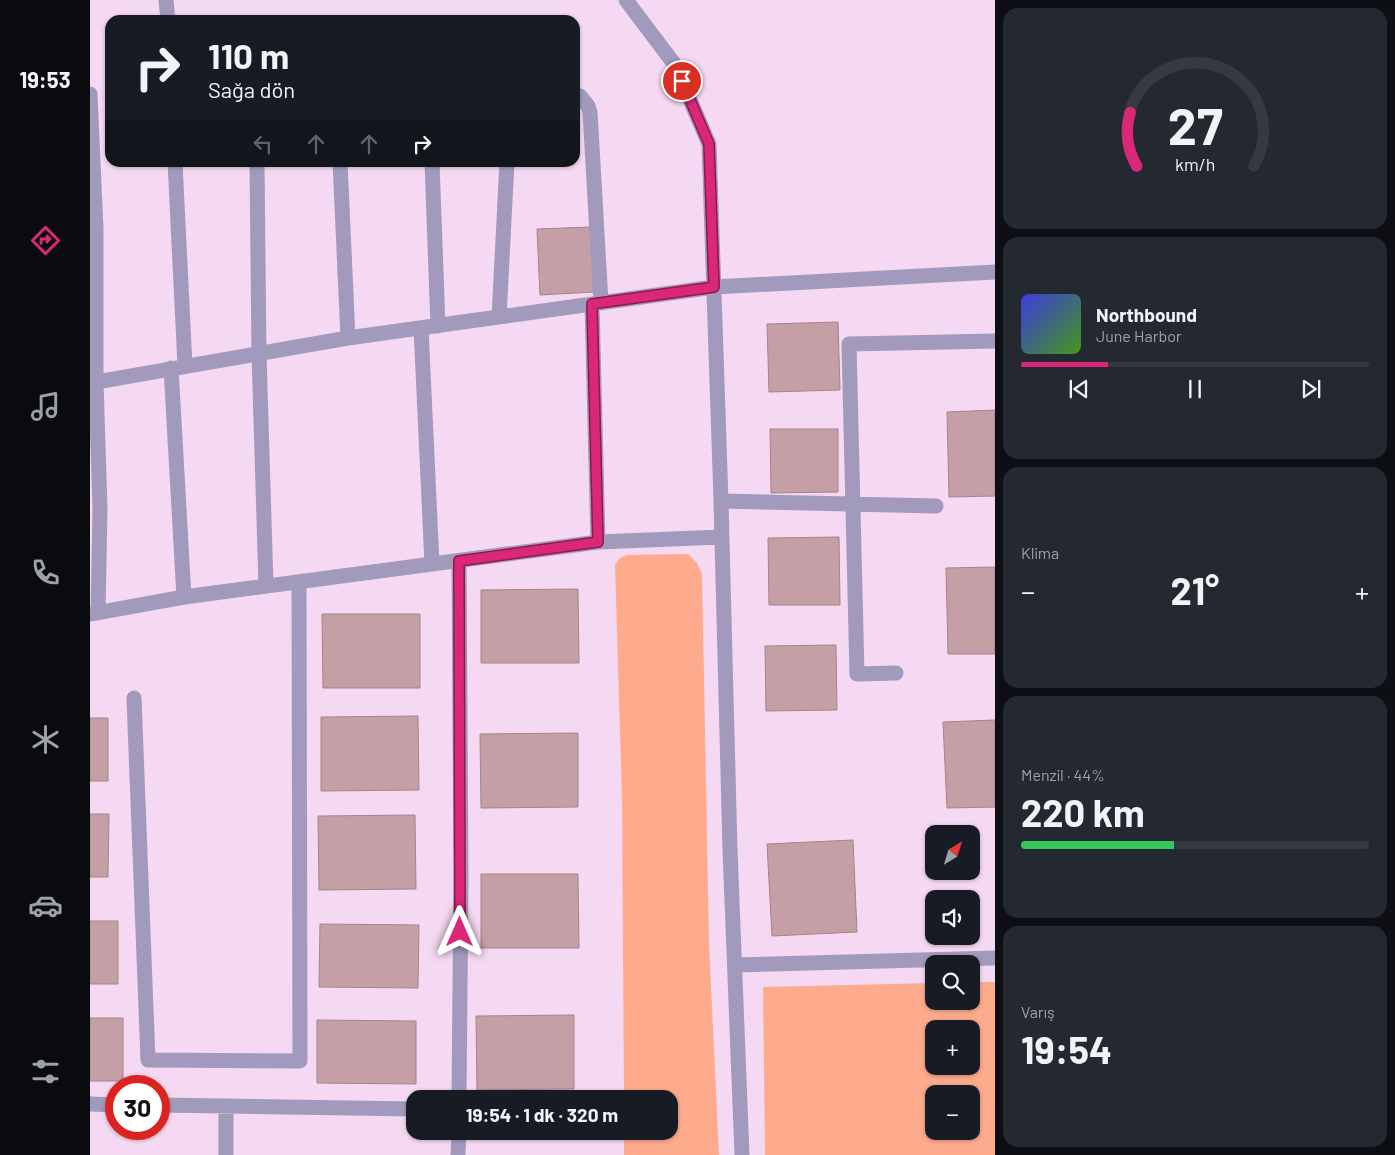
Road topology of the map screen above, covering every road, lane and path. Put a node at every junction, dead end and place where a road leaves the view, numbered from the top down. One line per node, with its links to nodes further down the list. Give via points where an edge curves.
1 (166, 0): 3 (street)
2 (626, 0): 12 (street, via 675,65 709,144)
3 (168, 15)
4 (90, 94): 21 (street, via 96,229)
5 (580, 96): 13 (street, via 590,112)
6 (175, 167): 20 (street)
7 (257, 167): 19 (street)
8 (340, 167): 17 (street)
9 (432, 167): 15 (street)
10 (507, 167): 14 (street)
11 (995, 272): 12 (street)
12 (714, 287): 13 (street); 22 (street)
13 (596, 304): 14 (street); 26 (street)
14 (499, 317): 15 (street)
15 (438, 326): 16 (street)
16 (421, 328): 17 (street); 28 (street)
17 (348, 338): 19 (street)
18 (995, 340): 23 (street, via 849,344)
19 (259, 354): 20 (street); 30 (street)
20 (178, 367): 21 (street); 31 (street)
21 (93, 382): 32 (street, via 100,509)
22 (721, 500): 23 (street); 25 (street)
23 (852, 504): 24 (street); 33 (street, via 857,674)
24 (936, 506)
25 (721, 537): 26 (street); 36 (street)
26 (598, 542): 27 (street)
27 (459, 561): 28 (street); 37 (street)
28 (432, 564): 29 (street)
29 (299, 582): 30 (street); 34 (street, via 300,1061 148,1060)
30 (266, 586): 31 (street)
31 (184, 597): 32 (street)
32 (94, 613)
33 (896, 673)
34 (134, 698)
35 (995, 958): 36 (street)
36 (735, 965): 46 (street)
37 (459, 1090)
38 (90, 1104): 39 (street)
39 (105, 1105)
40 (170, 1105): 41 (street)
41 (226, 1106): 42 (street); 44 (street)
42 (406, 1109)
43 (459, 1140): 45 (street)
44 (226, 1155)
45 (458, 1155)
46 (742, 1155)

